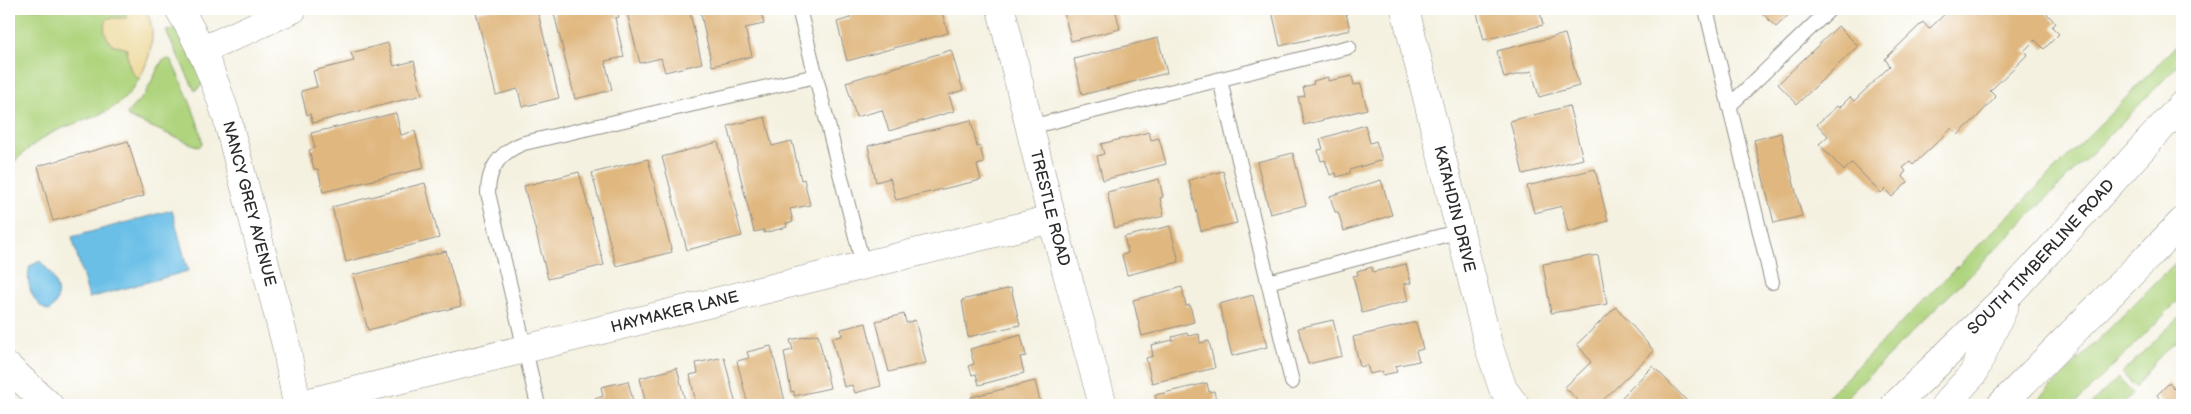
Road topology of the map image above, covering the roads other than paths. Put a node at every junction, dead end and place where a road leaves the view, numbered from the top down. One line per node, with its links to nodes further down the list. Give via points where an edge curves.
1 (179, 9): 9 (street, NANCY GREY AVENUE)
2 (294, 9): 9 (street)
3 (799, 9): 10 (lane)
4 (1001, 9): 14 (street, TRESTLE ROAD)
5 (1405, 9): 17 (street, KATAHDIN DRIVE)
6 (1706, 9): 13 (lane)
7 (1830, 9): 13 (lane)
8 (1349, 47): 11 (lane)
9 (202, 51): 26 (street, NANCY GREY AVENUE, via 227,118 286,345)
10 (816, 76): 18 (lane); 22 (lane, via 524,143 504,153 493,166 488,179 488,193)
11 (1220, 80): 14 (lane); 19 (lane)
12 (2182, 105): 21 (street, SOUTH TIMBERLINE ROAD)
13 (1729, 106): 20 (lane)
14 (1030, 127): 15 (street, TRESTLE ROAD)
15 (1052, 219): 18 (street, HAYMAKER LANE); 28 (street, TRESTLE ROAD)
16 (2182, 222): 32 (street)
17 (1460, 231): 19 (lane); 29 (street, KATAHDIN DRIVE, via 1488,344 1503,389)
18 (863, 265): 22 (street, HAYMAKER LANE)
19 (1268, 282): 24 (lane)
20 (1772, 282)
21 (2010, 292): 30 (street, SOUTH TIMBERLINE ROAD); 31 (street, via 1973,374)
22 (524, 349): 26 (street, HAYMAKER LANE); 27 (lane)
23 (9, 368): 25 (street)
24 (1292, 382)
25 (50, 405)
26 (297, 405)
27 (538, 405)
28 (1103, 405)
29 (1514, 405)
30 (1895, 405)
31 (1945, 405)
32 (2000, 405)

